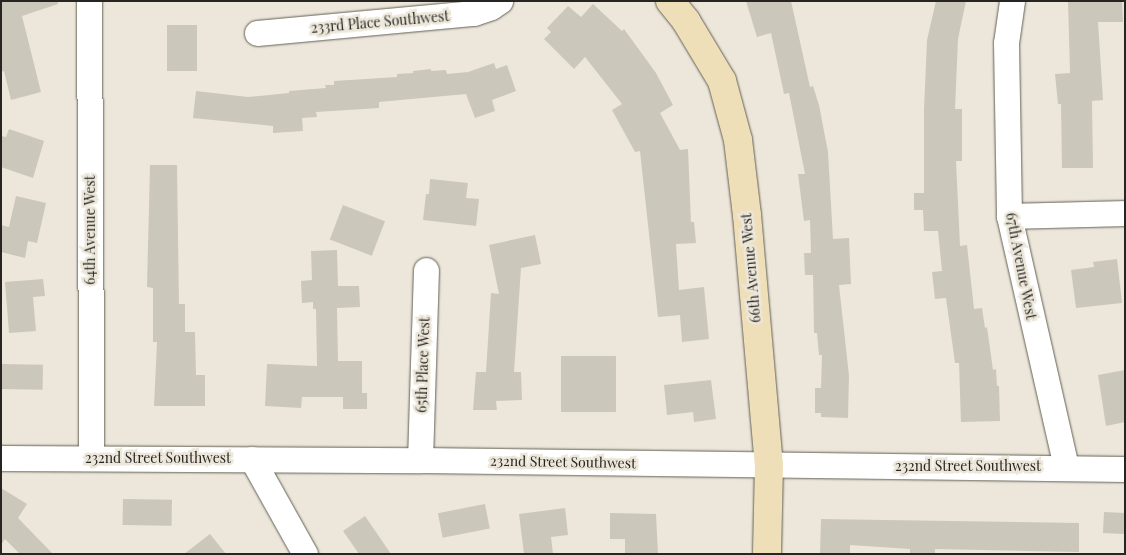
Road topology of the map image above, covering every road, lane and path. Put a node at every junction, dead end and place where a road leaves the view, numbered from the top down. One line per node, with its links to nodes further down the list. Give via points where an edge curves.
1 (89, 1): 10 (street, 64th Avenue West)
2 (500, 1): 5 (street, 233rd Place Southwest, via 474,13)
3 (670, 1): 13 (street, 66th Avenue West, via 686,21 722,82 738,140)
4 (1012, 1): 7 (street, 67th Avenue West, via 1006,43)
5 (257, 32)
6 (1125, 213): 7 (street)
7 (1009, 216): 14 (street, 67th Avenue West)
8 (426, 270): 12 (street, 65th Place West)
9 (1, 458): 10 (street, 232nd Street Southwest)
10 (91, 458): 11 (street, 232nd Street Southwest)
11 (252, 459): 12 (street, 232nd Street Southwest); 16 (street)
12 (420, 460): 13 (street, 232nd Street Southwest)
13 (769, 465): 14 (street, 232nd Street Southwest); 17 (street, 66th Avenue West)
14 (1066, 467): 15 (street, 232nd Street Southwest)
15 (1125, 469)
16 (305, 554)
17 (768, 554)

